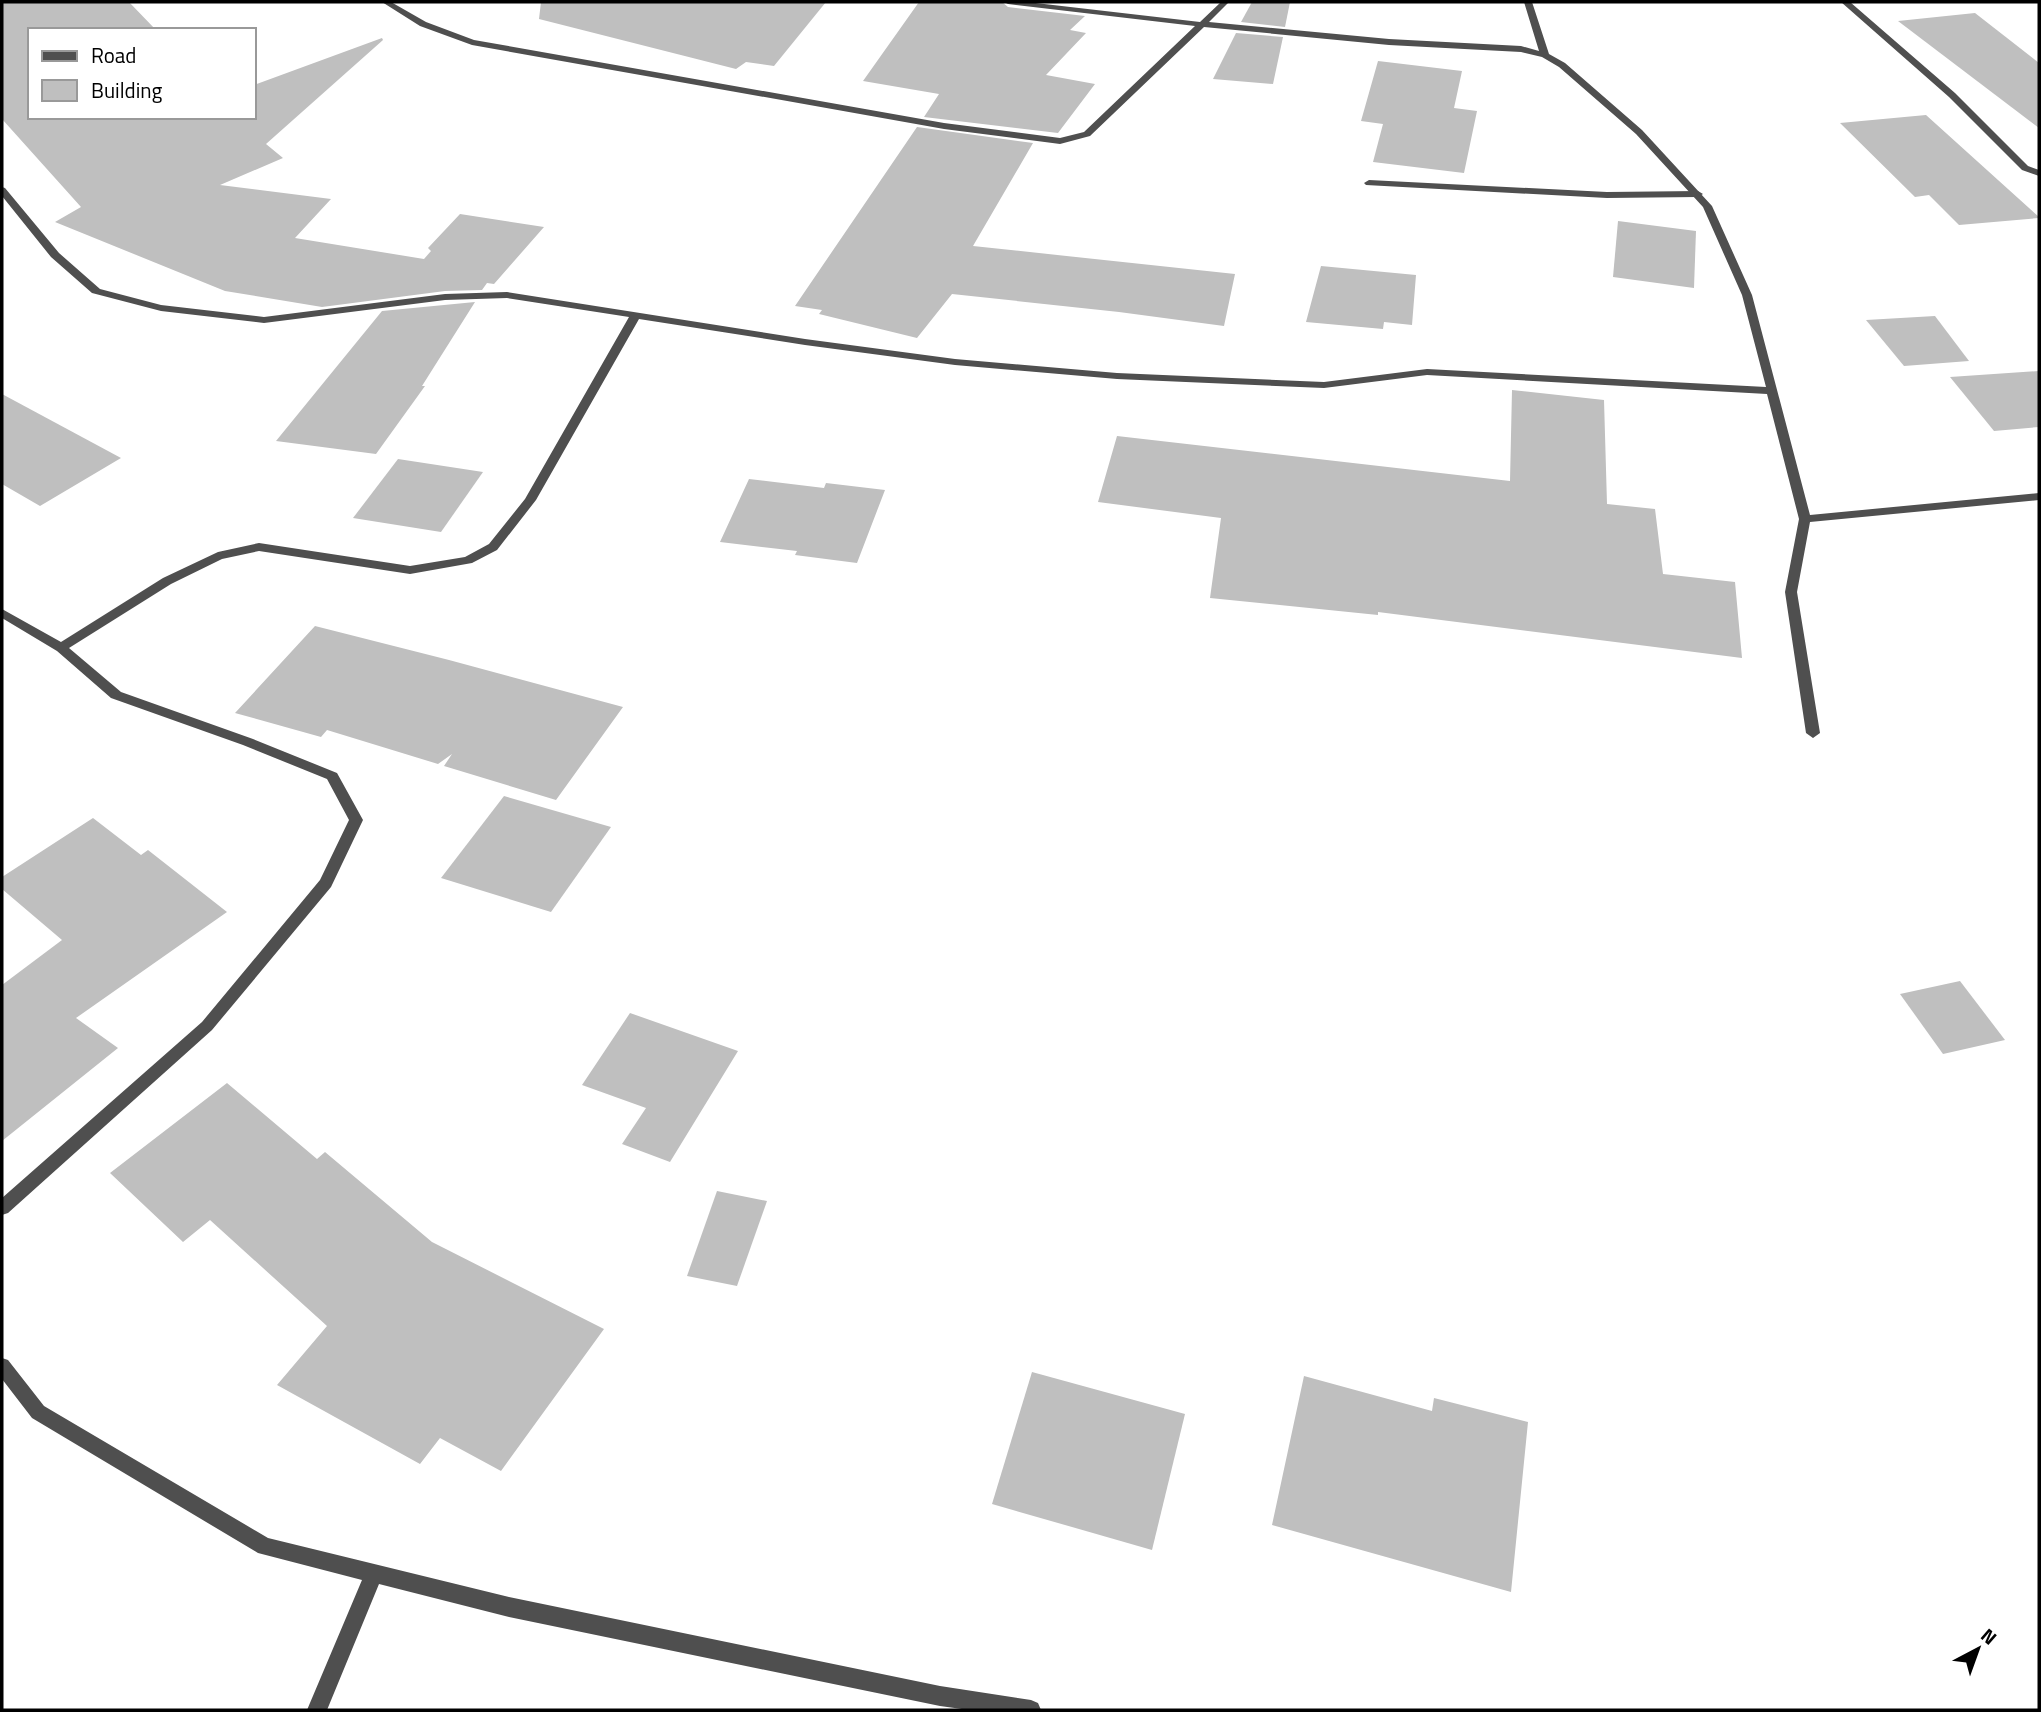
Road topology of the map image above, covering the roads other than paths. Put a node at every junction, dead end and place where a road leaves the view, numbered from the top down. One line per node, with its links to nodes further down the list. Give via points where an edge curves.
1 (386, 2): 6 (street, via 423,24 472,42 944,126 1060,141 1087,134)
2 (1007, 2): 6 (street)
3 (1225, 2): 6 (street)
4 (1528, 2): 7 (street)
5 (1845, 2): 8 (street, via 1952,95 2025,167)
6 (1199, 24): 7 (street, via 1521,49)
7 (1545, 55): 11 (street, via 1639,132)
8 (2039, 173)
9 (1369, 183): 11 (street, via 1607,195)
10 (2, 190): 12 (street, via 55,255 96,291 161,308 264,320 445,297 507,295)
11 (1698, 194): 13 (street, via 1747,295)
12 (636, 315): 13 (street, via 955,362 1117,376 1324,385 1427,372); 17 (street, via 530,500 493,547 468,560 410,570 260,547 218,556 167,581)
13 (1770, 391): 15 (street)
14 (2039, 497): 15 (street)
15 (1805, 519): 18 (street, via 1791,592)
16 (2, 613): 17 (street)
17 (61, 648): 19 (street, via 116,695 332,776 356,820 326,883 207,1026)
18 (1813, 733)
19 (2, 1208)
20 (2, 1366): 21 (street, via 38,1412 265,1546)
21 (374, 1574): 22 (street); 23 (street, via 509,1607 940,1696)
22 (317, 1710)
23 (1031, 1710)

